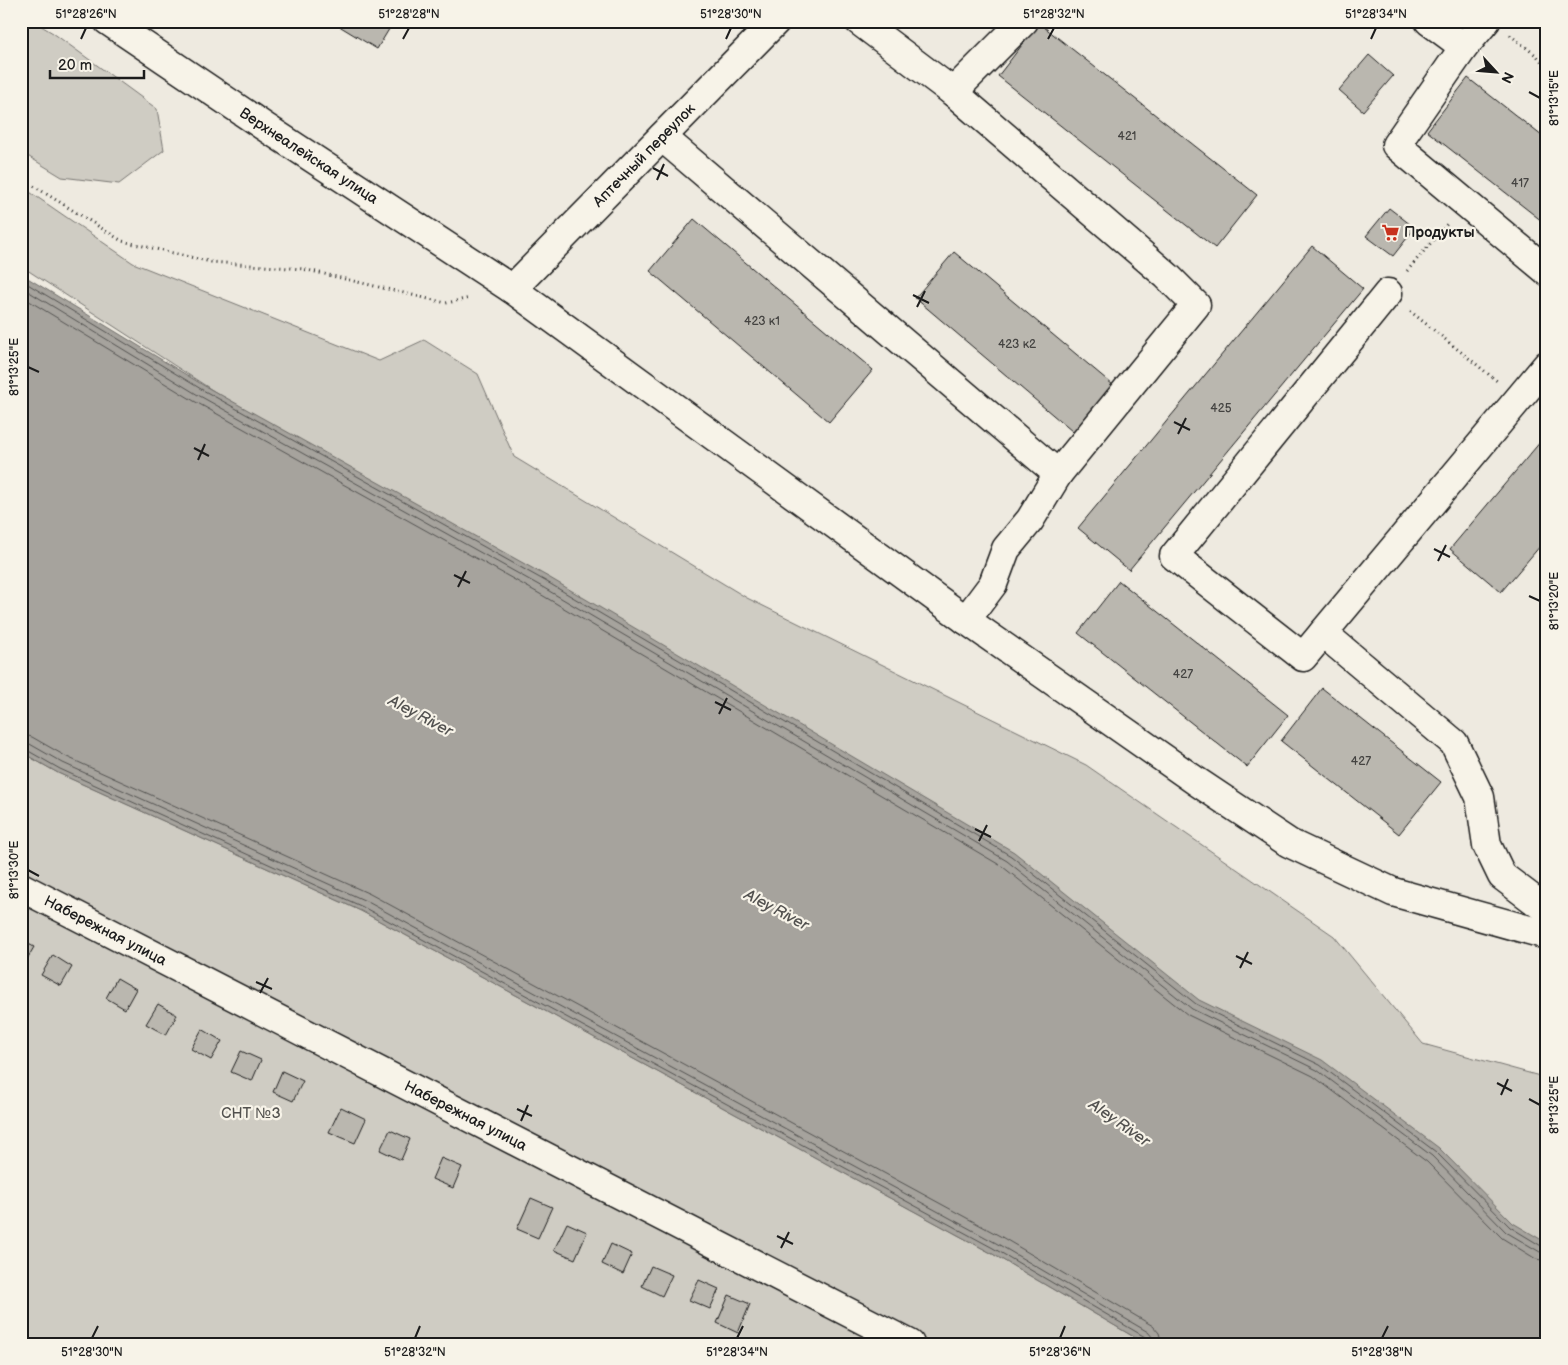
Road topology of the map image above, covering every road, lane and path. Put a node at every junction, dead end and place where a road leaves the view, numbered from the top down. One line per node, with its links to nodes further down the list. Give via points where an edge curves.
1 (108, 21): 14 (street, Верхнеалейская улица)
2 (776, 21): 10 (street, Аптечный переулок)
3 (859, 21): 9 (street)
4 (1024, 21): 9 (street)
5 (1428, 21): 7 (street)
6 (1496, 27): 7 (street); 8 (path, via 1538,56)
7 (1464, 47): 12 (street, via 1396,145)
8 (1547, 68)
9 (954, 92): 18 (street, via 1167,276 1196,305)
10 (662, 137): 14 (street, Аптечный переулок); 18 (street)
11 (21, 178): 14 (path, via 122,241 211,262 303,269 446,303)
12 (1465, 203): 13 (street); 15 (path)
13 (1547, 271)
14 (512, 289): 19 (street, Верхнеалейская улица)
15 (1388, 293): 17 (path); 20 (street, via 1174,556 1303,657)
16 (1547, 365): 17 (street)
17 (1518, 399): 20 (street)
18 (1058, 474): 19 (street, via 1030,520 1006,549 993,584)
19 (966, 620): 23 (street, Верхнеалейская улица, via 1289,843 1393,892)
20 (1324, 633): 22 (street, via 1454,743 1480,797 1487,845 1502,876)
21 (21, 887): 24 (street, Набережная улица)
22 (1547, 910)
23 (1547, 935)
24 (910, 1344)

